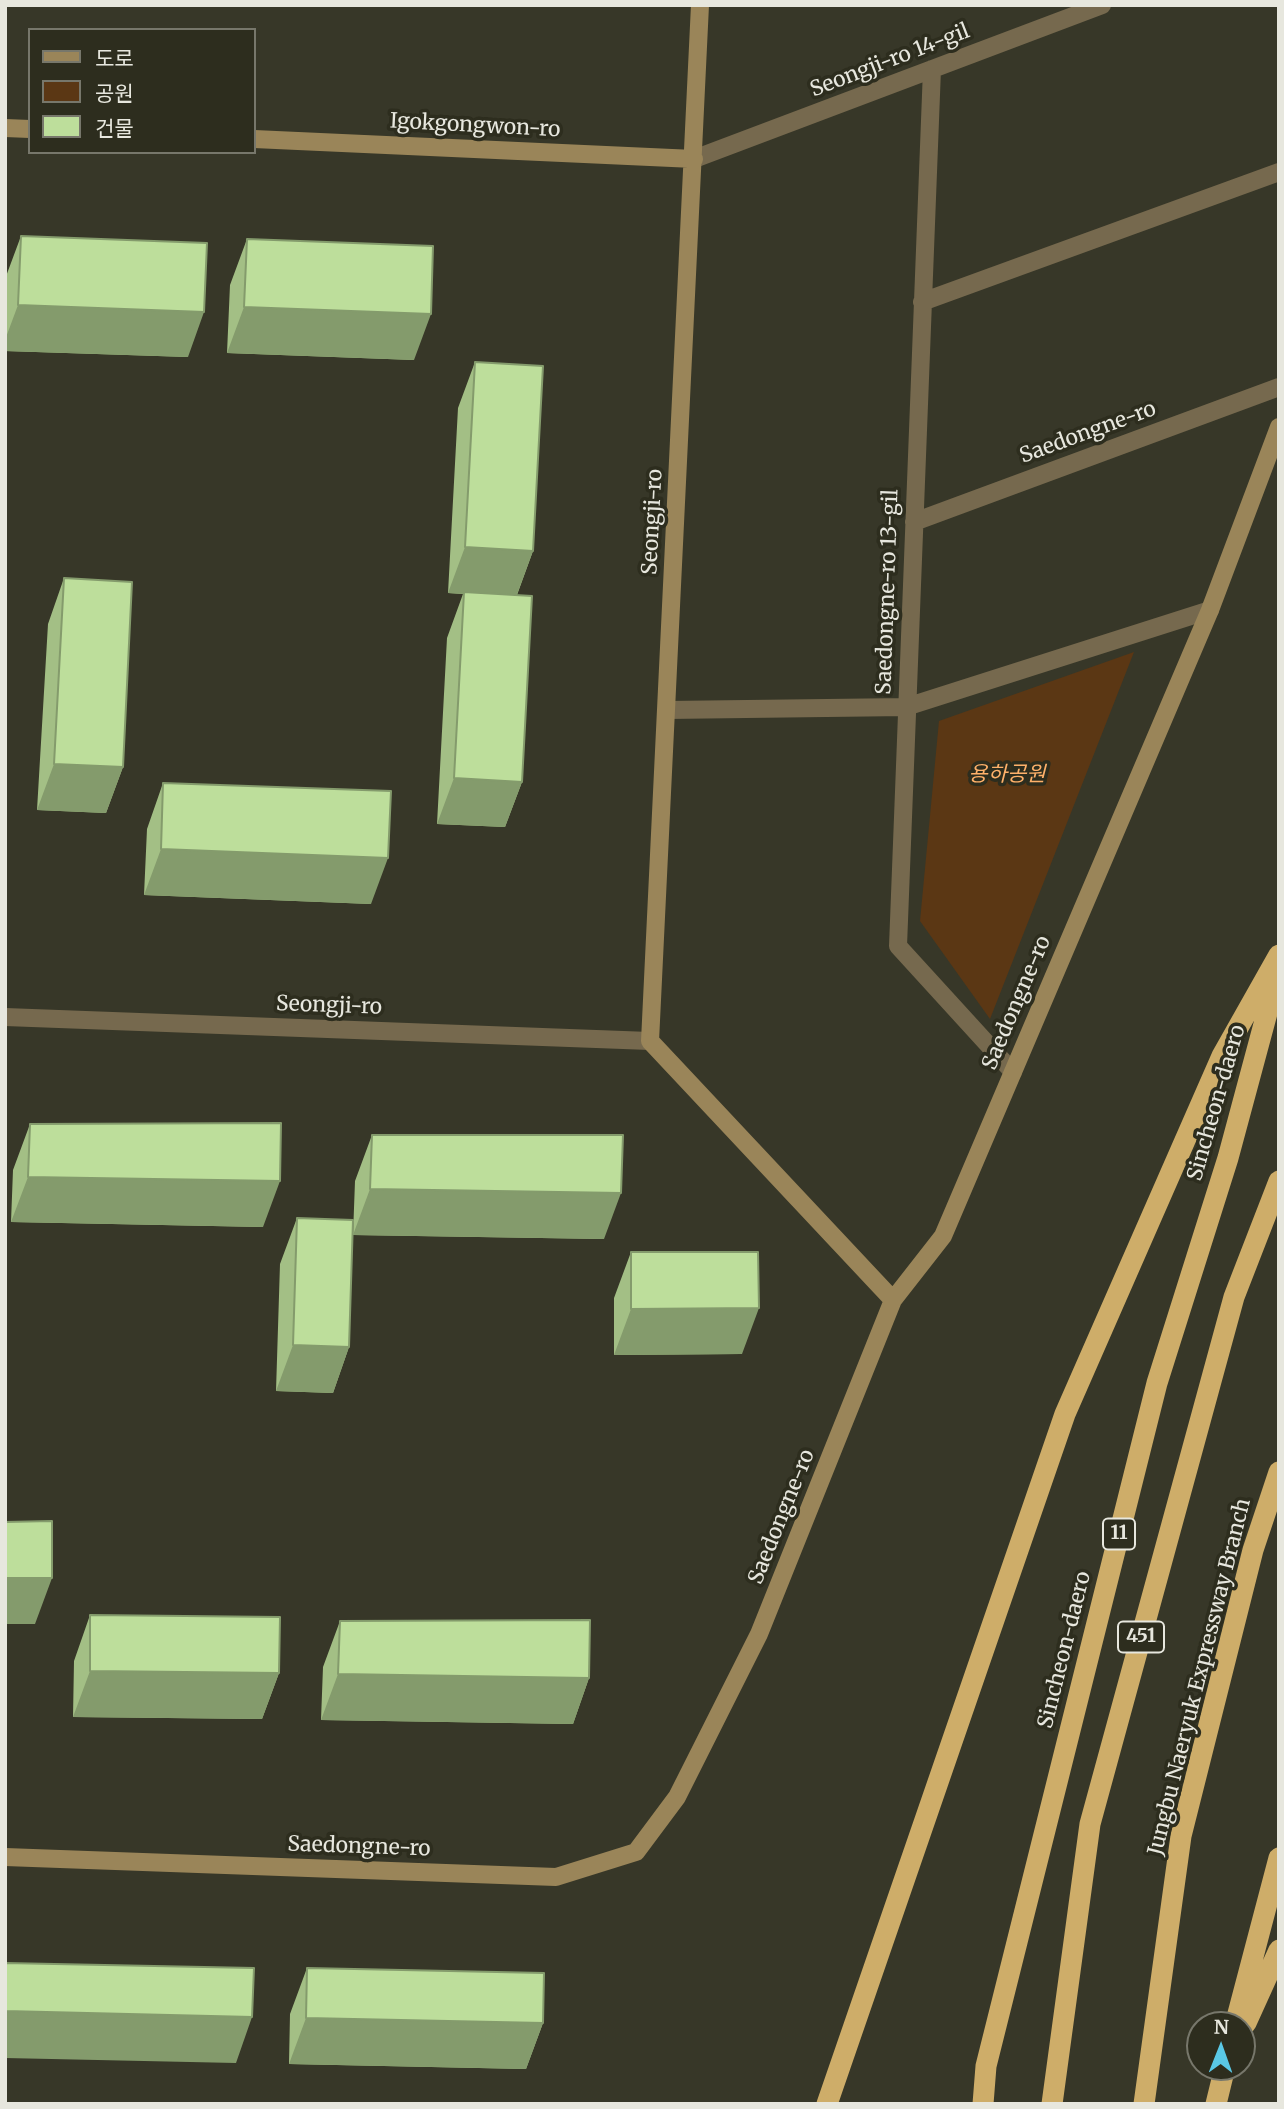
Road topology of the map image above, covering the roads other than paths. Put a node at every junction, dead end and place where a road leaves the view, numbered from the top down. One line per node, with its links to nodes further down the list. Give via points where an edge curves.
1 (700, 5): 7 (street, Seongji-ro)
2 (1102, 5): 3 (street, Seongji-ro 14-gil)
3 (932, 69): 7 (street, Seongji-ro 14-gil); 9 (street, Saedongne-ro 13-gil)
4 (5, 128): 5 (street)
5 (28, 129)
6 (256, 139): 7 (street, Igokgongwon-ro)
7 (694, 159): 15 (street, Seongji-ro)
8 (1279, 172): 9 (street)
9 (922, 302): 12 (street, Saedongne-ro 13-gil)
10 (1279, 387): 12 (street, Saedongne-ro)
11 (1279, 427): 13 (street, Saedongne-ro)
12 (914, 522): 14 (street, Saedongne-ro 13-gil)
13 (1209, 610): 14 (street); 20 (street, Saedongne-ro)
14 (906, 707): 15 (street); 20 (street, Saedongne-ro 13-gil, via 898,946)
15 (667, 710): 19 (street, Seongji-ro)
16 (1279, 955): 30 (highway, via 1222,1055 1065,1414)
17 (1279, 970): 31 (highway, Sincheon-daero / 11, via 1228,1158 1157,1383 986,2066)
18 (5, 1017): 19 (street, Seongji-ro)
19 (650, 1041): 22 (street)
20 (1013, 1072): 22 (street, Saedongne-ro, via 943,1236)
21 (1279, 1181): 32 (highway, 451, via 1234,1297 1090,1825)
22 (893, 1300): 24 (street, Saedongne-ro, via 759,1634 677,1797 636,1852 556,1877)
23 (1279, 1472): 33 (highway, Jungbu Naeryuk Expressway Branch, via 1253,1550 1181,1836)
24 (5, 1857)
25 (1279, 1858): 27 (highway)
26 (1279, 1950): 28 (highway)
27 (1239, 2011)
28 (1251, 2011)
29 (1222, 2081): 34 (highway)
30 (827, 2104)
31 (983, 2104)
32 (1052, 2104)
33 (1144, 2104)
34 (1216, 2104)

